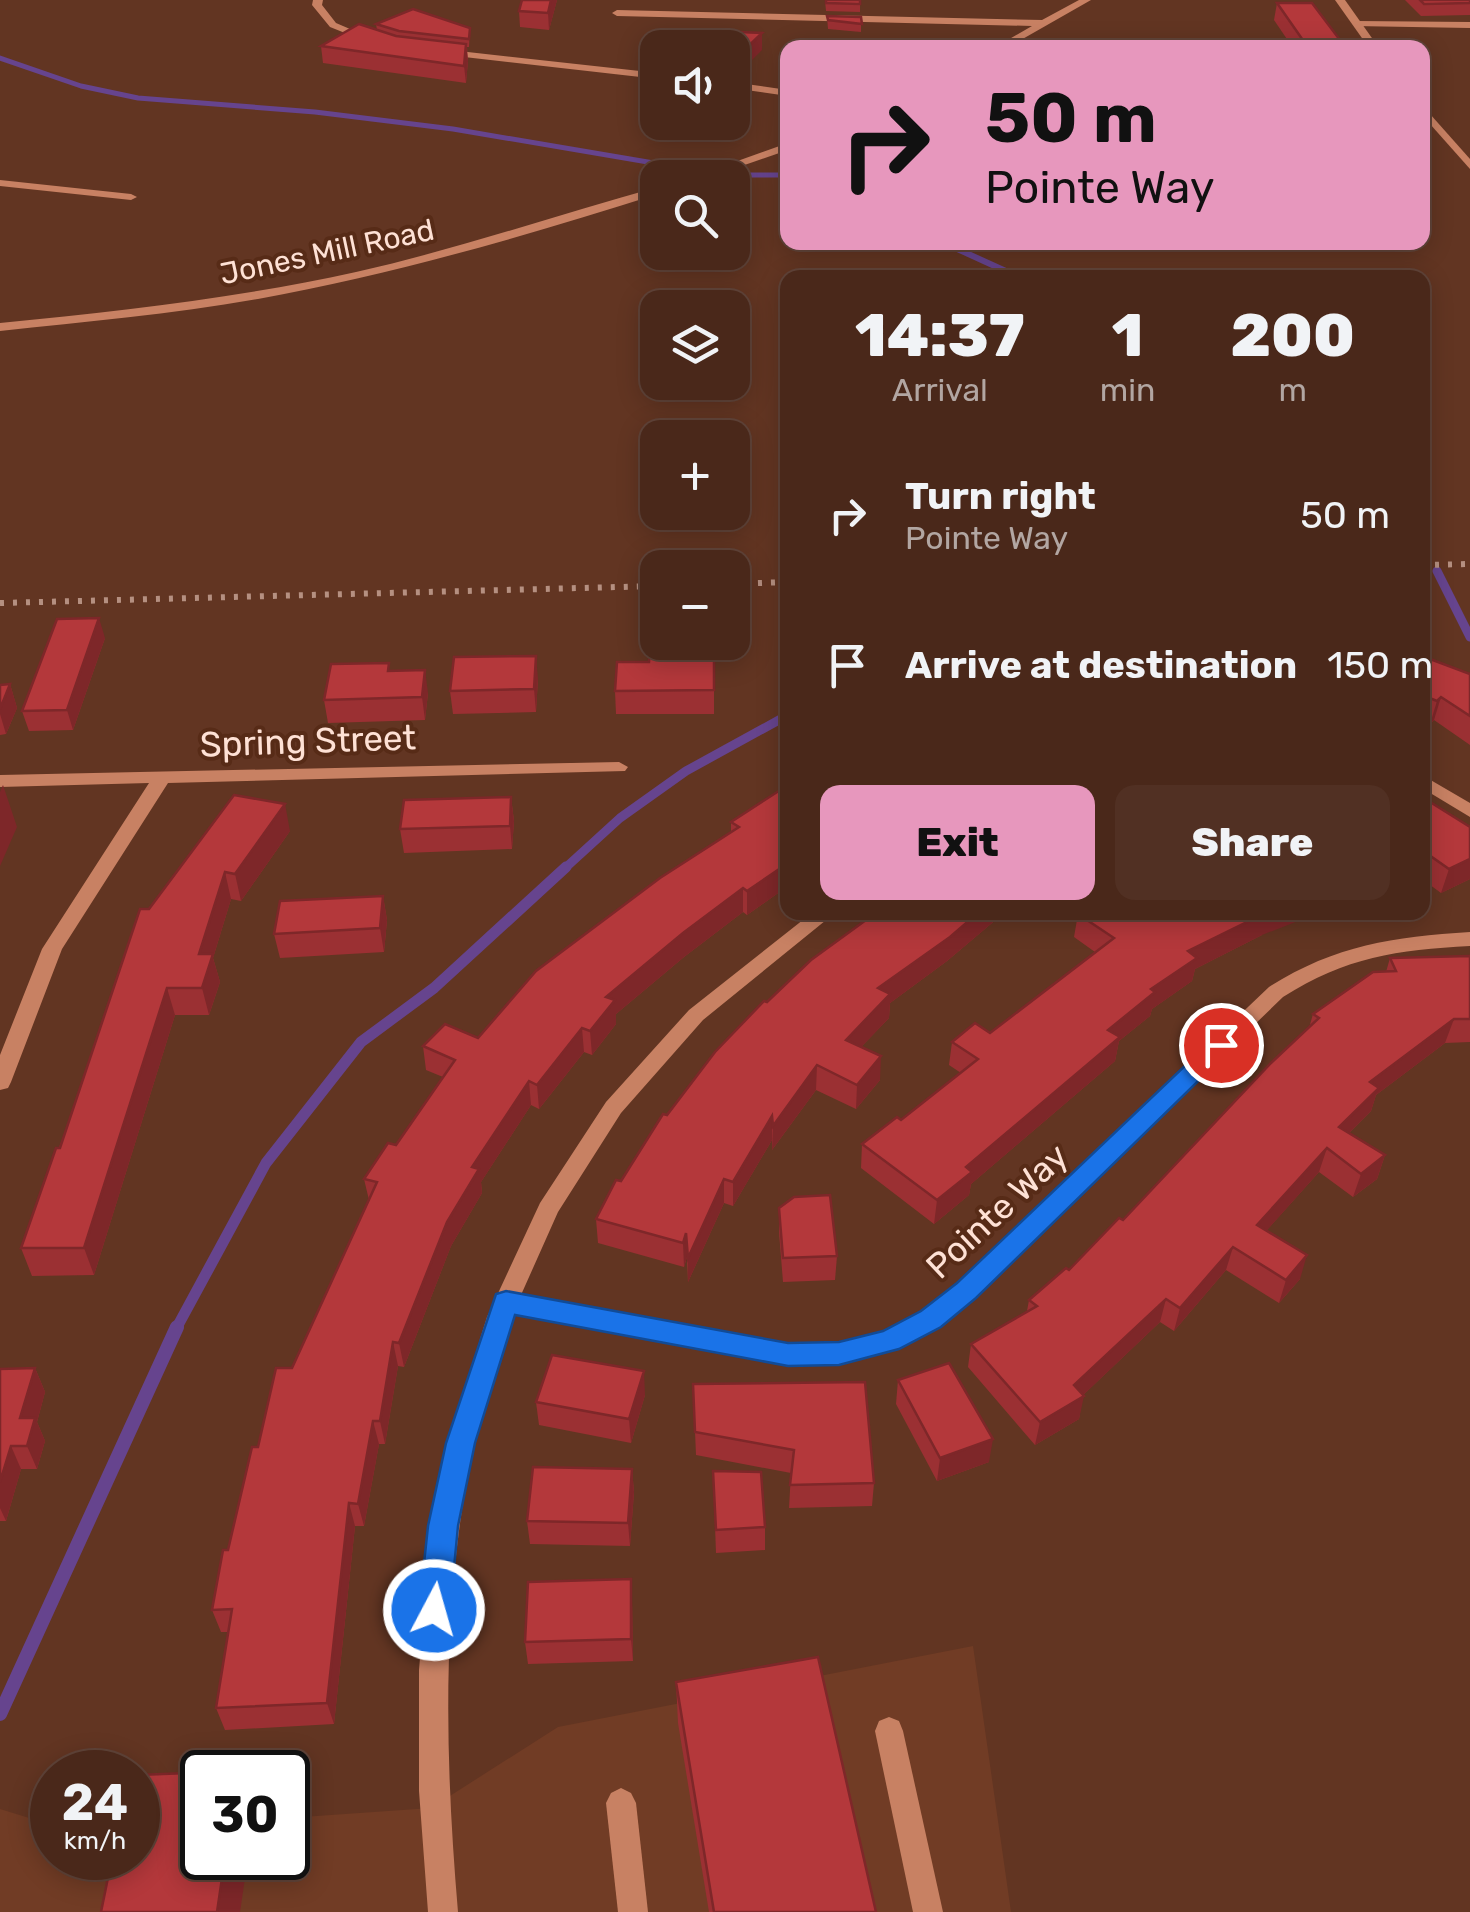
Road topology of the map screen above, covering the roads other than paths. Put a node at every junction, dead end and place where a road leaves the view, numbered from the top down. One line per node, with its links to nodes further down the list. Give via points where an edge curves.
1 (318, 0): 10 (street, via 333,25)
2 (1086, 0): 5 (street)
3 (1340, 0): 6 (street)
4 (617, 14): 5 (street)
5 (1042, 23): 8 (street)
6 (1357, 24): 7 (street); 9 (street)
7 (1470, 25)
8 (1013, 40)
9 (1368, 40)
10 (386, 44)
11 (430, 51): 12 (street)
12 (640, 74)
13 (750, 87): 14 (street)
14 (780, 91)
15 (1430, 118): 18 (street)
16 (780, 149): 17 (street)
17 (747, 160)
18 (1470, 166)
19 (0, 183): 21 (street)
20 (640, 196): 22 (street, Jones Mill Road, via 312,285)
21 (131, 197)
22 (0, 327)
23 (619, 767): 24 (street, Spring Street)
24 (161, 778): 25 (street, Spring Street); 30 (street, via 52,949)
25 (0, 782)
26 (1430, 785): 27 (street)
27 (1470, 811)
28 (817, 920): 31 (street, via 696,1016 637,1078 554,1201)
29 (1470, 939): 31 (street, Pointe Way, via 1362,948 1304,972 966,1290 889,1341 839,1354 788,1355)
30 (0, 1082)
31 (506, 1302): 34 (street, via 460,1443 434,1610 430,1790)
32 (889, 1732): 36 (street)
33 (621, 1803): 35 (street)
34 (443, 1912)
35 (633, 1912)
36 (928, 1912)

